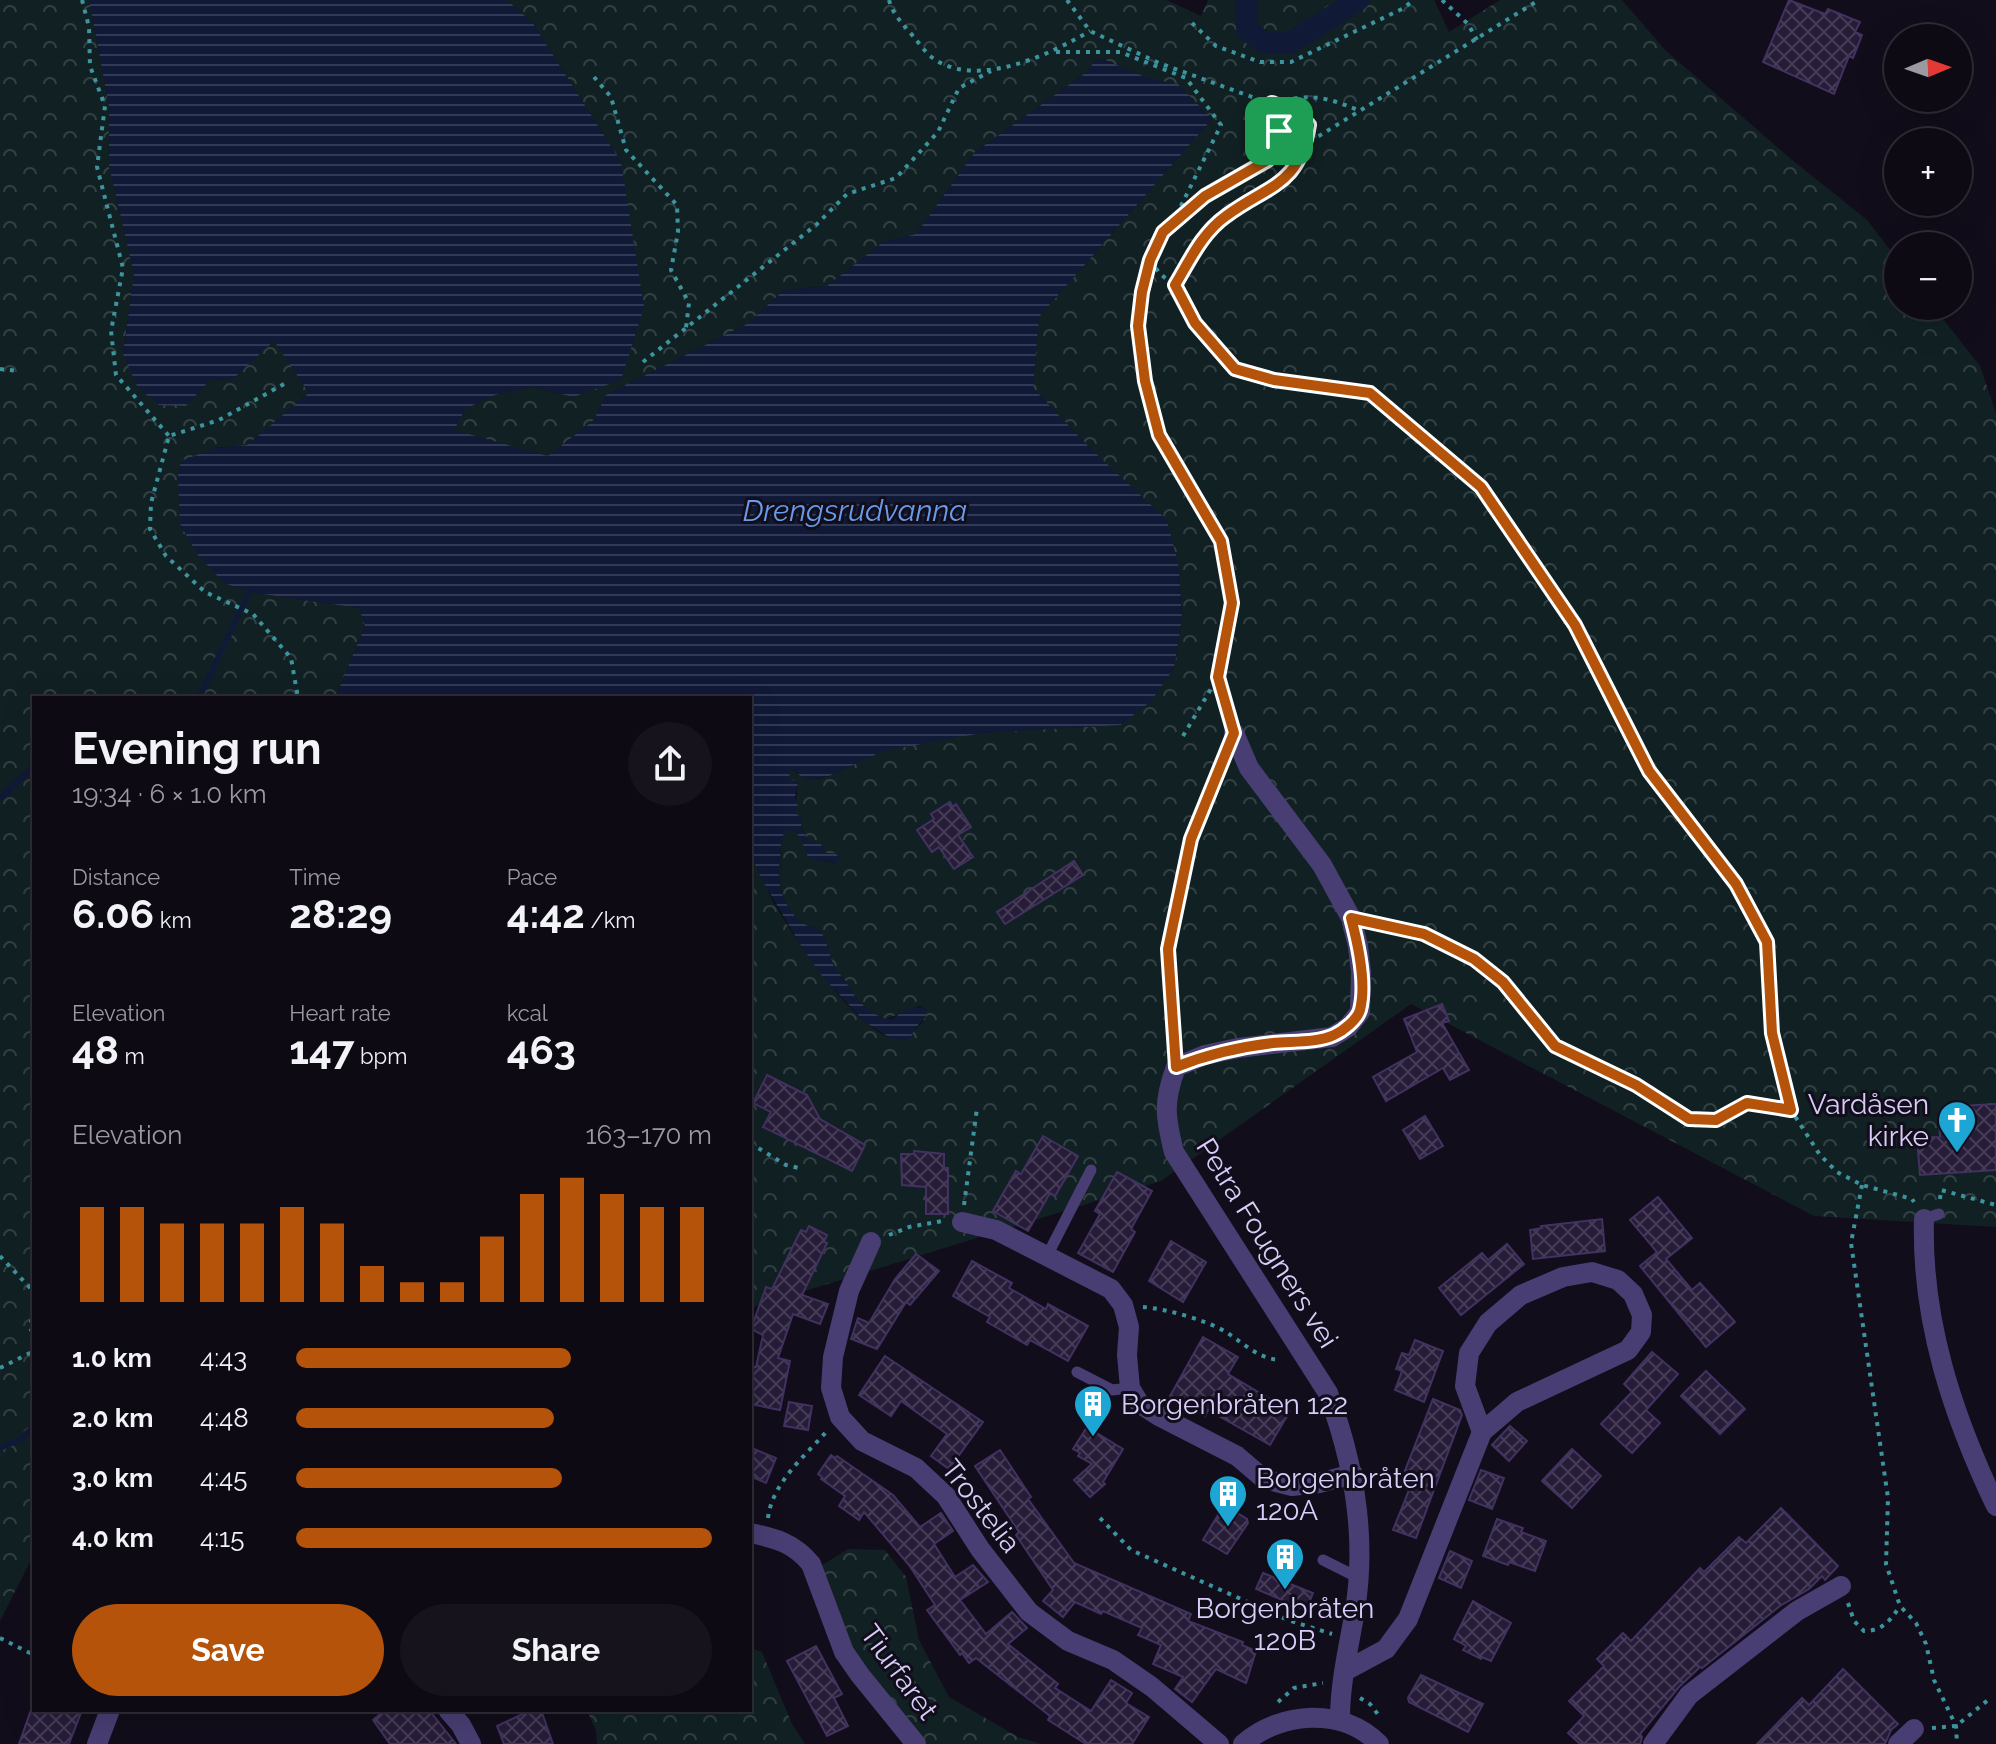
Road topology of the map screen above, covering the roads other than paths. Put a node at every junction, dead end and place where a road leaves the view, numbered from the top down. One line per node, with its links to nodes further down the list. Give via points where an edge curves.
1 (1234, 733): 10 (street, Petra Fougners vei, via 1249,768 1322,865 1351,918 1358,946 1360,1012 1332,1037 1238,1048 1176,1067 1165,1104 1174,1152 1328,1393)
2 (1091, 1170): 6 (lane)
3 (1931, 1217): 11 (street, via 1923,1245 1944,1377)
4 (962, 1222): 6 (street, via 996,1230)
5 (871, 1242): 24 (street, Trostelia, via 849,1291 833,1357 831,1388 840,1417 862,1441 916,1468 946,1496 1029,1612 1068,1641 1113,1660 1152,1687)
6 (1047, 1256): 8 (street, via 1111,1289 1123,1305 1129,1327)
7 (1077, 1372): 8 (lane, via 1112,1390)
8 (1130, 1388): 10 (street, via 1139,1403 1237,1456 1264,1479 1292,1486)
9 (1482, 1432): 9 (street, via 1527,1396 1628,1350 1641,1332 1642,1315 1633,1294 1618,1280 1592,1272 1563,1277 1521,1295 1488,1323 1469,1353 1465,1386); 16 (street, via 1408,1619 1386,1649)
10 (1353, 1474): 14 (street, Petra Fougners vei)
11 (1996, 1506)
12 (758, 1535): 23 (street, Tiurfaret, via 781,1540 811,1564 844,1652)
13 (1323, 1560): 14 (lane)
14 (1359, 1578): 16 (street, Petra Fougners vei)
15 (1841, 1586): 27 (street, via 1797,1611 1689,1695)
16 (1345, 1671): 19 (street, Petra Fougners vei)
17 (109, 1712): 21 (street)
18 (450, 1712): 22 (street)
19 (1340, 1719): 25 (street, via 1283,1722); 26 (street)
20 (1914, 1729): 28 (street)
21 (97, 1744)
22 (471, 1744)
23 (916, 1744)
24 (1219, 1744)
25 (1243, 1744)
26 (1379, 1744)
27 (1653, 1744)
28 (1898, 1744)

